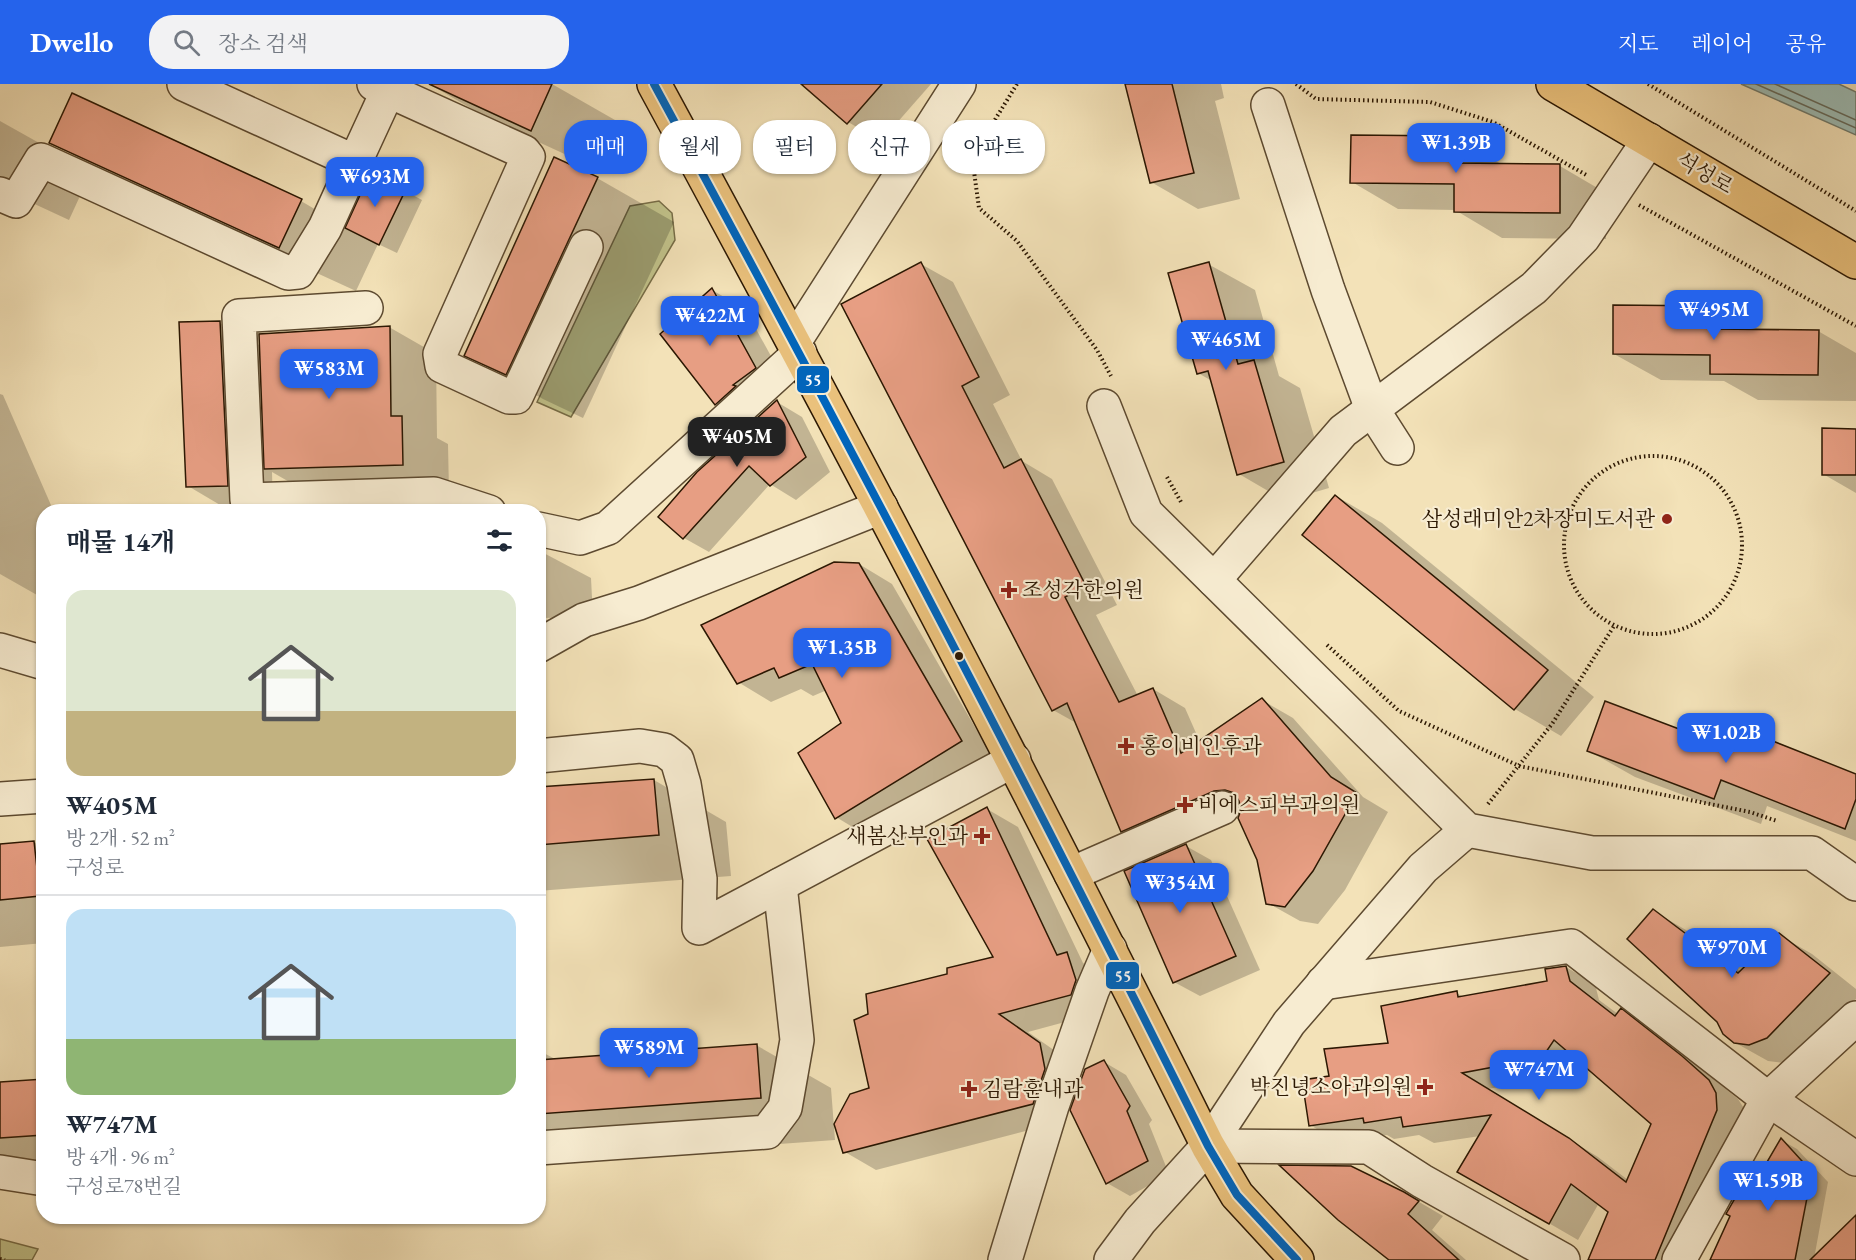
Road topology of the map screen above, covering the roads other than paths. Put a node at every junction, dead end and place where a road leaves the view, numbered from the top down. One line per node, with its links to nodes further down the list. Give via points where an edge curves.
1 (184, 84): 8 (street)
2 (654, 84): 13 (main road)
3 (959, 84): 13 (street)
4 (1553, 84): 7 (main road, 석성로)
5 (385, 86): 8 (street); 10 (street, via 528,157 440,354 442,366 509,398 516,397)
6 (1268, 105): 15 (street, via 1328,290)
7 (1649, 140): 11 (main road, 석성로); 15 (street, via 1583,238 1534,288)
8 (355, 162): 9 (street, via 325,228 298,272 288,273 41,160 16,201)
9 (0, 194)
10 (586, 247)
11 (1856, 262)
12 (366, 308): 17 (street, via 239,316)
13 (797, 348): 20 (main road); 21 (street, via 608,528 580,538)
14 (1109, 393): 22 (street, via 1146,513)
15 (1372, 409): 16 (street); 22 (street, via 1343,430)
16 (1397, 448)
17 (247, 504)
18 (378, 504): 19 (street, via 434,494)
19 (465, 504)
20 (881, 507): 23 (street, via 639,603 584,620); 27 (main road)
21 (546, 531)
22 (1214, 580): 31 (street)
23 (546, 641)
24 (0, 650): 25 (street)
25 (36, 661)
26 (546, 755): 34 (street, via 639,746 664,750 677,760 700,879 699,928)
27 (1014, 760): 32 (main road); 34 (street)
28 (36, 797): 29 (street)
29 (0, 799)
30 (1222, 808): 32 (street)
31 (1467, 830): 33 (street, via 1592,853 1812,853); 36 (street, via 1424,868)
32 (1071, 874): 35 (main road)
33 (1856, 884)
34 (780, 885): 40 (street, via 797,1040 785,1108 767,1132)
35 (1110, 949): 39 (main road); 44 (street, via 1056,1096)
36 (1323, 983): 38 (street, via 1571,946); 39 (street, via 1289,1023)
37 (1856, 1018): 38 (street)
38 (1768, 1098): 41 (street); 48 (street)
39 (1208, 1146): 45 (street, via 1140,1221); 46 (main road, via 1237,1195); 47 (street, via 1369,1147)
40 (546, 1147)
41 (1856, 1159)
42 (0, 1172): 43 (street)
43 (36, 1178)
44 (1005, 1260)
45 (1111, 1260)
46 (1297, 1260)
47 (1563, 1260)
48 (1679, 1260)

